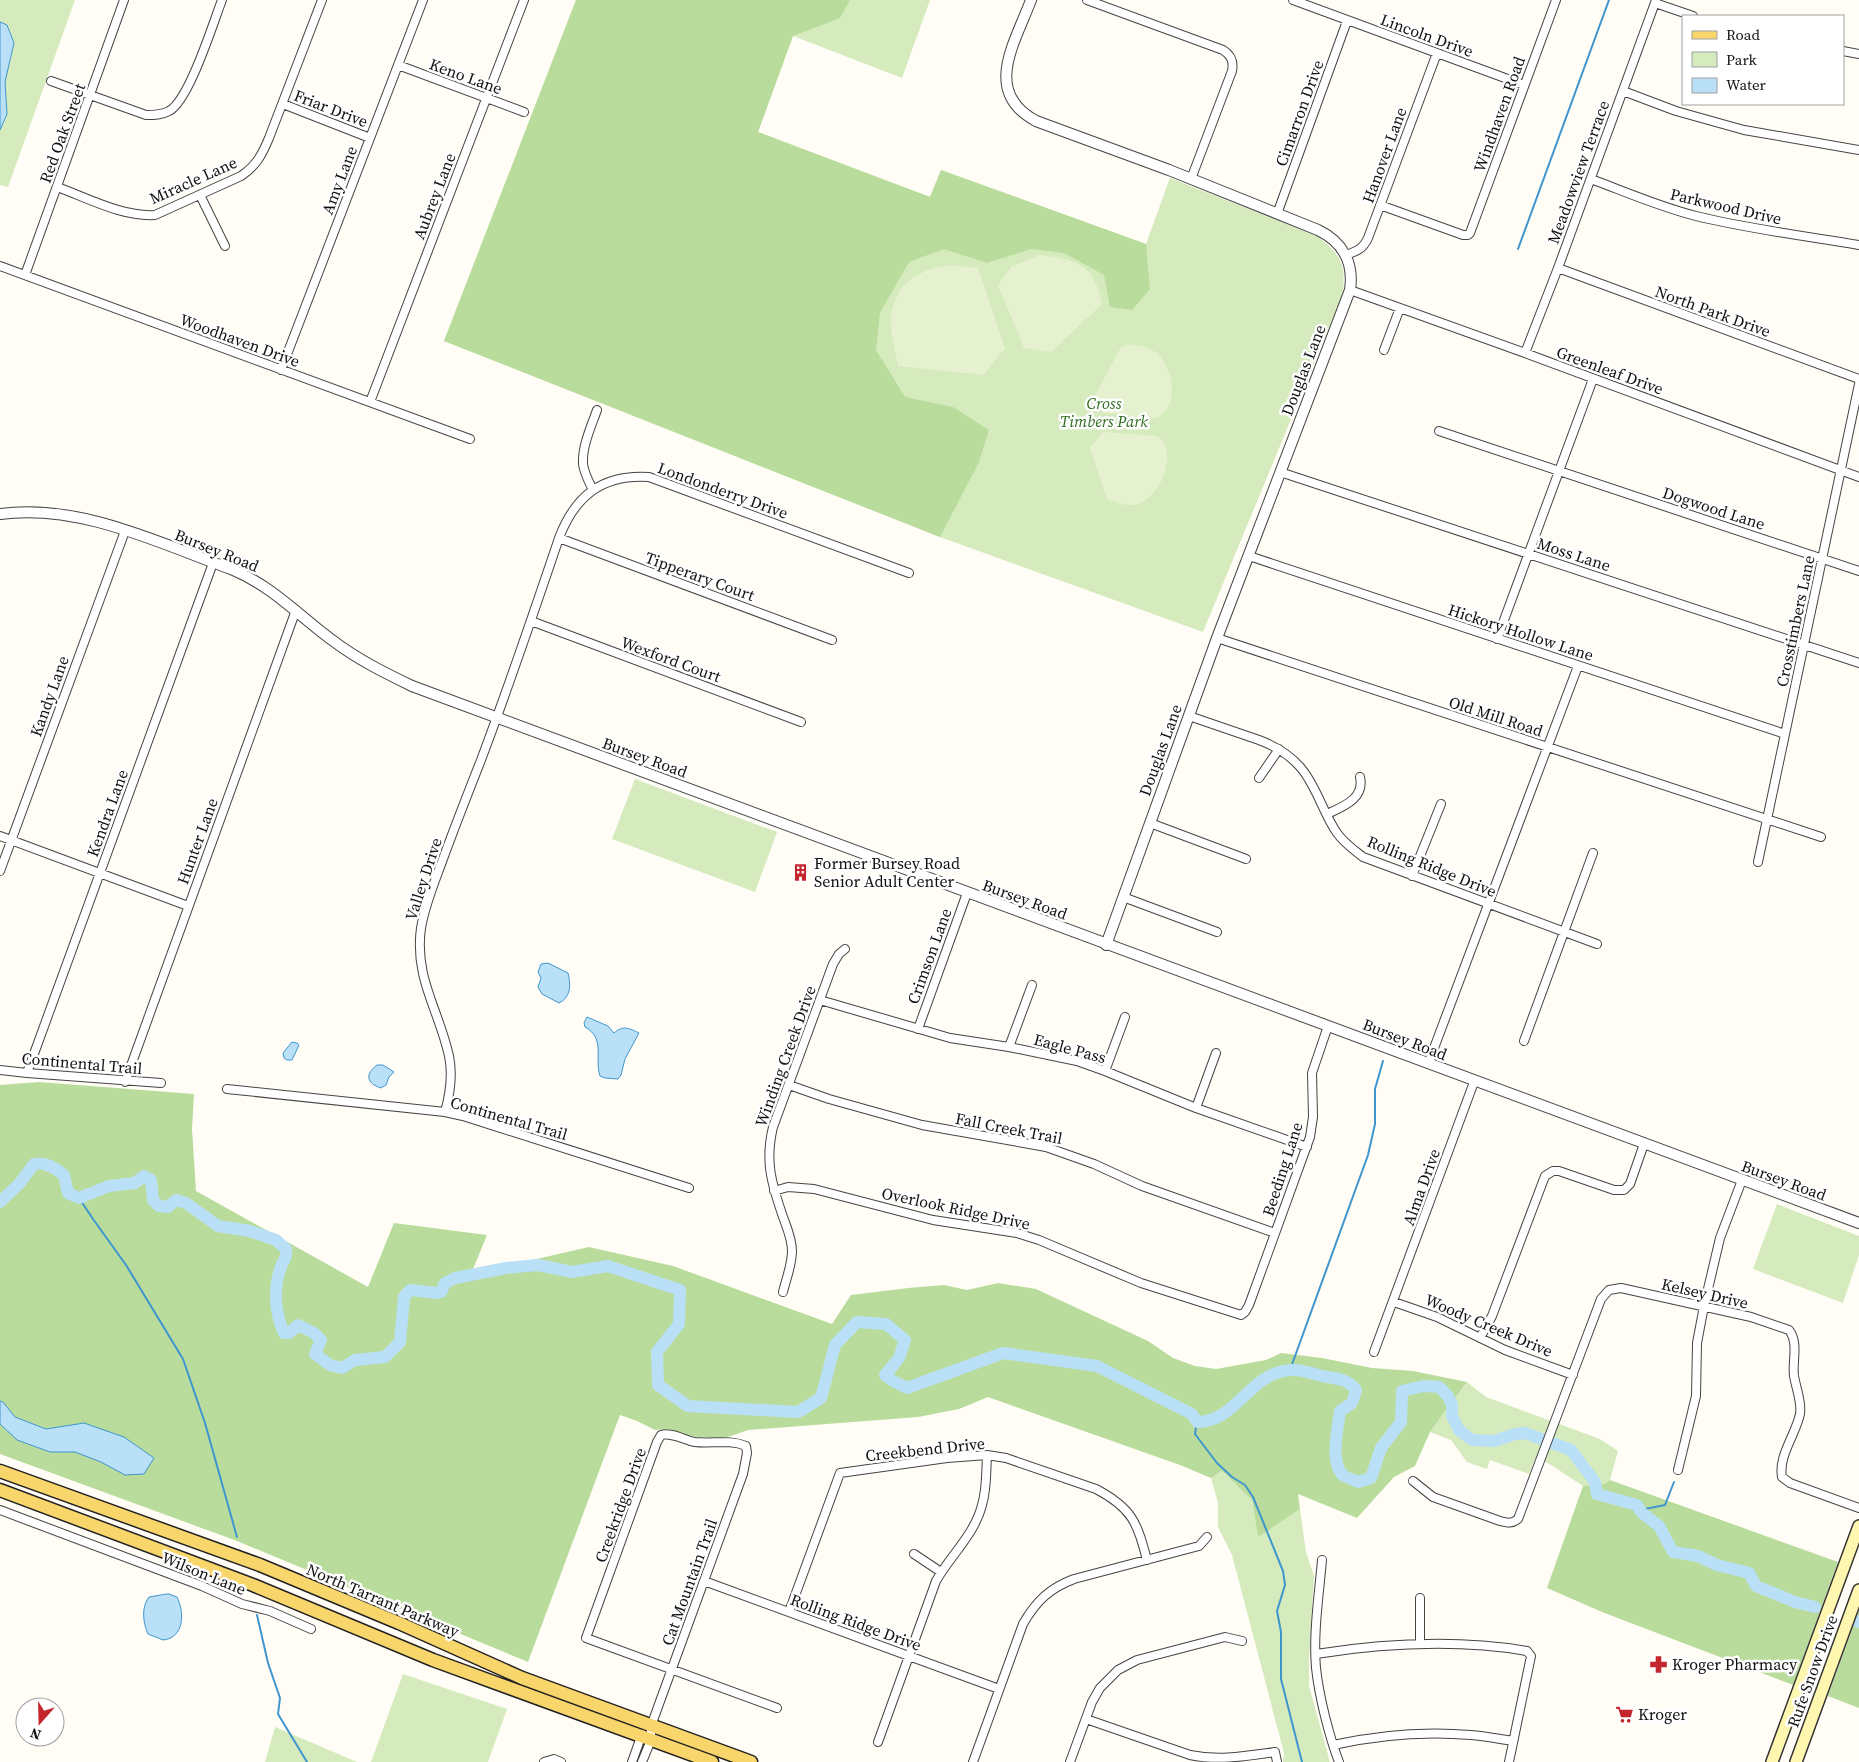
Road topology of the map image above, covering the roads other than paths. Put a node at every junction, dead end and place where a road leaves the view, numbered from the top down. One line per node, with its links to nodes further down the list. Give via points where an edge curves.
1 (124, 0): 20 (street, Red Oak Street)
2 (222, 0): 20 (street, via 184,96 170,111 146,115)
3 (322, 0): 22 (street, Miracle Lane)
4 (423, 0): 16 (street, Amy Lane)
5 (524, 0): 21 (street, Aubrey Lane)
6 (1031, 0): 26 (street, via 1006,74 1005,83 1014,104 1036,121)
7 (1087, 0): 26 (street, via 1223,50 1231,57 1232,71)
8 (1293, 0): 12 (street, Lincoln Drive)
9 (1556, 0): 18 (street, Windhaven Road)
10 (1656, 1): 11 (street); 19 (street, Meadowview Terrace)
11 (1691, 15)
12 (1348, 21): 14 (street, Lincoln Drive); 31 (street, Cimarron Drive)
13 (1844, 51): 15 (street)
14 (1436, 53): 18 (street, Lincoln Drive); 30 (street, Hanover Lane)
15 (1859, 54)
16 (398, 65): 21 (street, Keno Lane); 24 (street, Amy Lane)
17 (51, 81): 20 (street)
18 (1524, 85): 30 (street, Windhaven Road, via 1470,233 1466,236)
19 (1623, 92): 25 (street, via 1744,130); 27 (street, Meadowview Terrace)
20 (90, 96): 28 (street, Red Oak Street)
21 (486, 98): 23 (street, Keno Lane); 46 (street, Aubrey Lane)
22 (282, 104): 24 (street, Friar Drive); 29 (street, Miracle Lane, via 262,154 250,170)
23 (524, 112)
24 (370, 138): 42 (street, Amy Lane)
25 (1859, 150)
26 (1192, 179): 31 (street)
27 (1591, 179): 32 (street, Parkwood Drive, via 1696,216); 36 (street, Meadowview Terrace)
28 (57, 187): 29 (street, Miracle Lane, via 142,216 164,212); 37 (street, Red Oak Street)
29 (200, 195): 33 (street)
30 (1380, 205): 34 (street, Hanover Lane, via 1365,244 1358,251)
31 (1277, 214): 34 (street, via 1327,234)
32 (1859, 245)
33 (225, 246)
34 (1346, 255): 38 (street, Douglas Lane, via 1351,272)
35 (0, 266): 37 (street, Woodhaven Drive)
36 (1558, 268): 41 (street, Meadowview Terrace); 44 (street, North Park Drive)
37 (25, 275): 42 (street, Woodhaven Drive)
38 (1350, 290): 39 (street, Greenleaf Drive); 52 (street, Douglas Lane)
39 (1400, 308): 40 (street); 41 (street, Greenleaf Drive)
40 (1384, 350)
41 (1525, 353): 43 (street, Greenleaf Drive)
42 (281, 370): 46 (street, Woodhaven Drive)
43 (1594, 378): 50 (street, Greenleaf Drive); 51 (street)
44 (1859, 379)
45 (1859, 384): 50 (street, Crosstimbers Lane)
46 (370, 402): 49 (street, Woodhaven Drive)
47 (597, 410): 54 (street, via 584,455 585,470)
48 (1440, 431): 51 (street, Dogwood Lane)
49 (470, 439)
50 (1841, 470): 53 (street, Greenleaf Drive); 60 (street, Crosstimbers Lane)
51 (1560, 471): 58 (street); 60 (street, Dogwood Lane)
52 (1280, 472): 58 (street, Moss Lane); 59 (street, Douglas Lane)
53 (1859, 477)
54 (593, 490): 57 (street, Londonderry Drive, via 574,507); 63 (street, Londonderry Drive, via 620,479 649,477)
55 (0, 514): 56 (street, Bursey Road, via 65,514)
56 (124, 531): 61 (street, Bursey Road); 86 (street, Kandy Lane)
57 (559, 538): 65 (street, Londonderry Drive); 68 (street, Tipperary Court)
58 (1529, 554): 67 (street); 69 (street, Moss Lane)
59 (1249, 556): 66 (street, Douglas Lane); 67 (street, Hickory Hollow Lane)
60 (1823, 558): 62 (street, Dogwood Lane); 69 (street, Crosstimbers Lane)
61 (213, 563): 64 (street, Bursey Road, via 248,576); 91 (street, Kendra Lane)
62 (1859, 571)
63 (909, 573)
64 (296, 610): 73 (street, Bursey Road, via 332,641 373,668); 96 (street, Hunter Lane)
65 (531, 621): 73 (street, Londonderry Drive); 74 (street, Wexford Court)
66 (1217, 638): 72 (street, Douglas Lane); 76 (street, Old Mill Road)
67 (1497, 639): 71 (street, Hickory Hollow Lane)
68 (832, 640)
69 (1804, 645): 70 (street, Moss Lane); 75 (street, Crosstimbers Lane)
70 (1859, 663)
71 (1578, 666): 75 (street, Hickory Hollow Lane); 76 (street)
72 (1188, 716): 77 (street, Rolling Ridge Drive); 83 (street, Douglas Lane)
73 (497, 718): 93 (street, Bursey Road); 120 (street, Valley Drive, via 430,895 421,928 423,979 449,1057 451,1085)
74 (802, 722)
75 (1786, 734): 82 (street, Crosstimbers Lane)
76 (1547, 747): 82 (street, Old Mill Road); 95 (street)
77 (1278, 749): 79 (street); 81 (street, Rolling Ridge Drive, via 1301,768)
78 (1360, 777): 81 (street, via 1356,798)
79 (1259, 778)
80 (1441, 804): 92 (street)
81 (1327, 814): 92 (street, Rolling Ridge Drive, via 1337,833 1352,848)
82 (1767, 820): 85 (street, Old Mill Road); 89 (street, Crosstimbers Lane)
83 (1150, 823): 88 (street); 94 (street, Douglas Lane)
84 (0, 836): 86 (street)
85 (1821, 837)
86 (11, 840): 90 (street, Kandy Lane); 91 (street)
87 (1593, 853): 97 (street)
88 (1246, 859)
89 (1758, 862)
90 (0, 871)
91 (100, 873): 96 (street); 113 (street, Kendra Lane)
92 (1412, 876): 95 (street, Rolling Ridge Drive)
93 (967, 893): 99 (street, Bursey Road); 106 (street, Crimson Lane)
94 (1123, 897): 98 (street); 99 (street, Douglas Lane)
95 (1489, 904): 97 (street, Rolling Ridge Drive); 110 (street)
96 (188, 906): 114 (street, Hunter Lane)
97 (1564, 931): 100 (street, Rolling Ridge Drive); 107 (street)
98 (1217, 932)
99 (1106, 944): 105 (street, Bursey Road)
100 (1597, 944)
101 (845, 949): 103 (street, Winding Creek Drive, via 833,964)
102 (1032, 985): 108 (street)
103 (820, 1000): 106 (street, Eagle Pass); 117 (street, Winding Creek Drive)
104 (1125, 1017): 112 (street)
105 (1328, 1026): 110 (street, Bursey Road); 122 (street, Beeding Lane, via 1312,1073 1313,1117)
106 (918, 1029): 108 (street, Eagle Pass, via 950,1038)
107 (1524, 1041)
108 (1009, 1047): 112 (street, Eagle Pass, via 1077,1061)
109 (1216, 1053): 119 (street)
110 (1428, 1064): 115 (street, Bursey Road)
111 (0, 1070): 113 (street, Continental Trail)
112 (1105, 1071): 119 (street, Eagle Pass)
113 (27, 1073): 114 (street, Continental Trail)
114 (125, 1082): 116 (street, Continental Trail)
115 (1474, 1082): 121 (street, Bursey Road); 129 (street, Alma Drive)
116 (161, 1084)
117 (788, 1084): 125 (street, Winding Creek Drive, via 769,1143 768,1164); 127 (street, Fall Creek Trail, via 829,1099 922,1124 1046,1147 1150,1189)
118 (227, 1090): 120 (street, Continental Trail)
119 (1196, 1108): 122 (street, Eagle Pass)
120 (445, 1112): 124 (street, Continental Trail)
121 (1644, 1144): 123 (street, Bursey Road); 132 (street, via 1630,1184 1624,1190 1614,1190 1559,1171 1549,1173 1542,1182 1492,1316)
122 (1307, 1147): 127 (street, Beeding Lane)
123 (1742, 1180): 126 (street, Bursey Road); 130 (street, via 1720,1238)
124 (689, 1188)
125 (774, 1190): 128 (street, Winding Creek Drive, via 792,1250); 131 (street, Overlook Ridge Drive, via 788,1187 814,1190 933,1220 1017,1233 1141,1283)
126 (1859, 1224)
127 (1275, 1233): 131 (street, Beeding Lane, via 1249,1305)
128 (783, 1292)
129 (1394, 1302): 132 (street, Woody Creek Drive, via 1438,1317); 133 (street, Alma Drive)
130 (1704, 1306): 134 (street, Kelsey Drive, via 1621,1288 1609,1290 1601,1300); 137 (street, via 1697,1343 1696,1396); 141 (street, Kelsey Drive, via 1768,1322 1792,1334 1800,1414 1782,1464 1782,1477 1790,1483)
131 (1241, 1315)
132 (1480, 1338): 134 (street, Woody Creek Drive)
133 (1374, 1352)
134 (1573, 1375): 139 (street, via 1521,1514 1514,1522 1500,1521 1433,1497)
135 (746, 1446): 151 (street, Cat Mountain Trail, via 744,1469); 160 (street, Creekridge Drive, via 737,1442 696,1442 661,1435 586,1638)
136 (986, 1455): 148 (street, Creekbend Drive, via 1020,1462 1108,1495 1133,1519); 150 (street, via 984,1495 978,1519); 154 (street, Creekbend Drive, via 840,1473)
137 (1678, 1470)
138 (0, 1471): 166 (main road, North Tarrant Parkway, via 260,1565 522,1678)
139 (1413, 1481)
140 (0, 1490): 143 (main road)
141 (1859, 1508)
142 (0, 1510): 146 (street, Wilson Lane)
143 (94, 1526): 146 (street); 167 (main road, via 318,1611 433,1660)
144 (1859, 1526): 162 (main road, Rufe Snow Drive)
145 (1207, 1537): 148 (street, via 1198,1546)
146 (87, 1542): 155 (street, Wilson Lane)
147 (914, 1554): 150 (street)
148 (1147, 1560): 161 (street, via 1074,1579 1060,1584 1044,1596 1024,1624)
149 (1322, 1560): 158 (street)
150 (941, 1572): 159 (street)
151 (704, 1581): 154 (street, Rolling Ridge Drive); 160 (street, Cat Mountain Trail)
152 (1859, 1590): 164 (main road, Rufe Snow Drive)
153 (1420, 1598): 157 (street)
154 (789, 1612): 159 (street, Rolling Ridge Drive)
155 (311, 1629)
156 (1242, 1641): 165 (street, via 1225,1637 1126,1664 1100,1688)
157 (1420, 1643): 158 (street); 169 (street, via 1527,1651 1531,1656)
158 (1316, 1654): 170 (street, via 1318,1682)
159 (909, 1656): 161 (street, Rolling Ridge Drive); 168 (street)
160 (671, 1669): 163 (street); 166 (street, Cat Mountain Trail)
161 (999, 1689): 177 (street)
162 (1794, 1702): 164 (main road); 182 (main road, Rufe Snow Drive)
163 (777, 1708)
164 (1816, 1710): 183 (main road, Rufe Snow Drive)
165 (1086, 1718): 178 (street); 179 (street, via 1170,1750 1202,1758 1275,1752)
166 (650, 1726): 167 (street, Cat Mountain Trail); 176 (main road, North Tarrant Parkway)
167 (646, 1738): 173 (street, Cat Mountain Trail); 174 (street, Cat Mountain Trail); 175 (main road)
168 (878, 1742)
169 (1513, 1742): 170 (street, via 1471,1735 1420,1734 1366,1738); 181 (street)
170 (1333, 1745): 180 (street)
171 (544, 1762): 172 (street)
172 (561, 1762)
173 (632, 1762)
174 (642, 1762)
175 (712, 1762)
176 (751, 1762)
177 (973, 1762)
178 (1070, 1762)
179 (1277, 1762)
180 (1338, 1762)
181 (1509, 1762)
182 (1772, 1762)
183 (1796, 1762)

